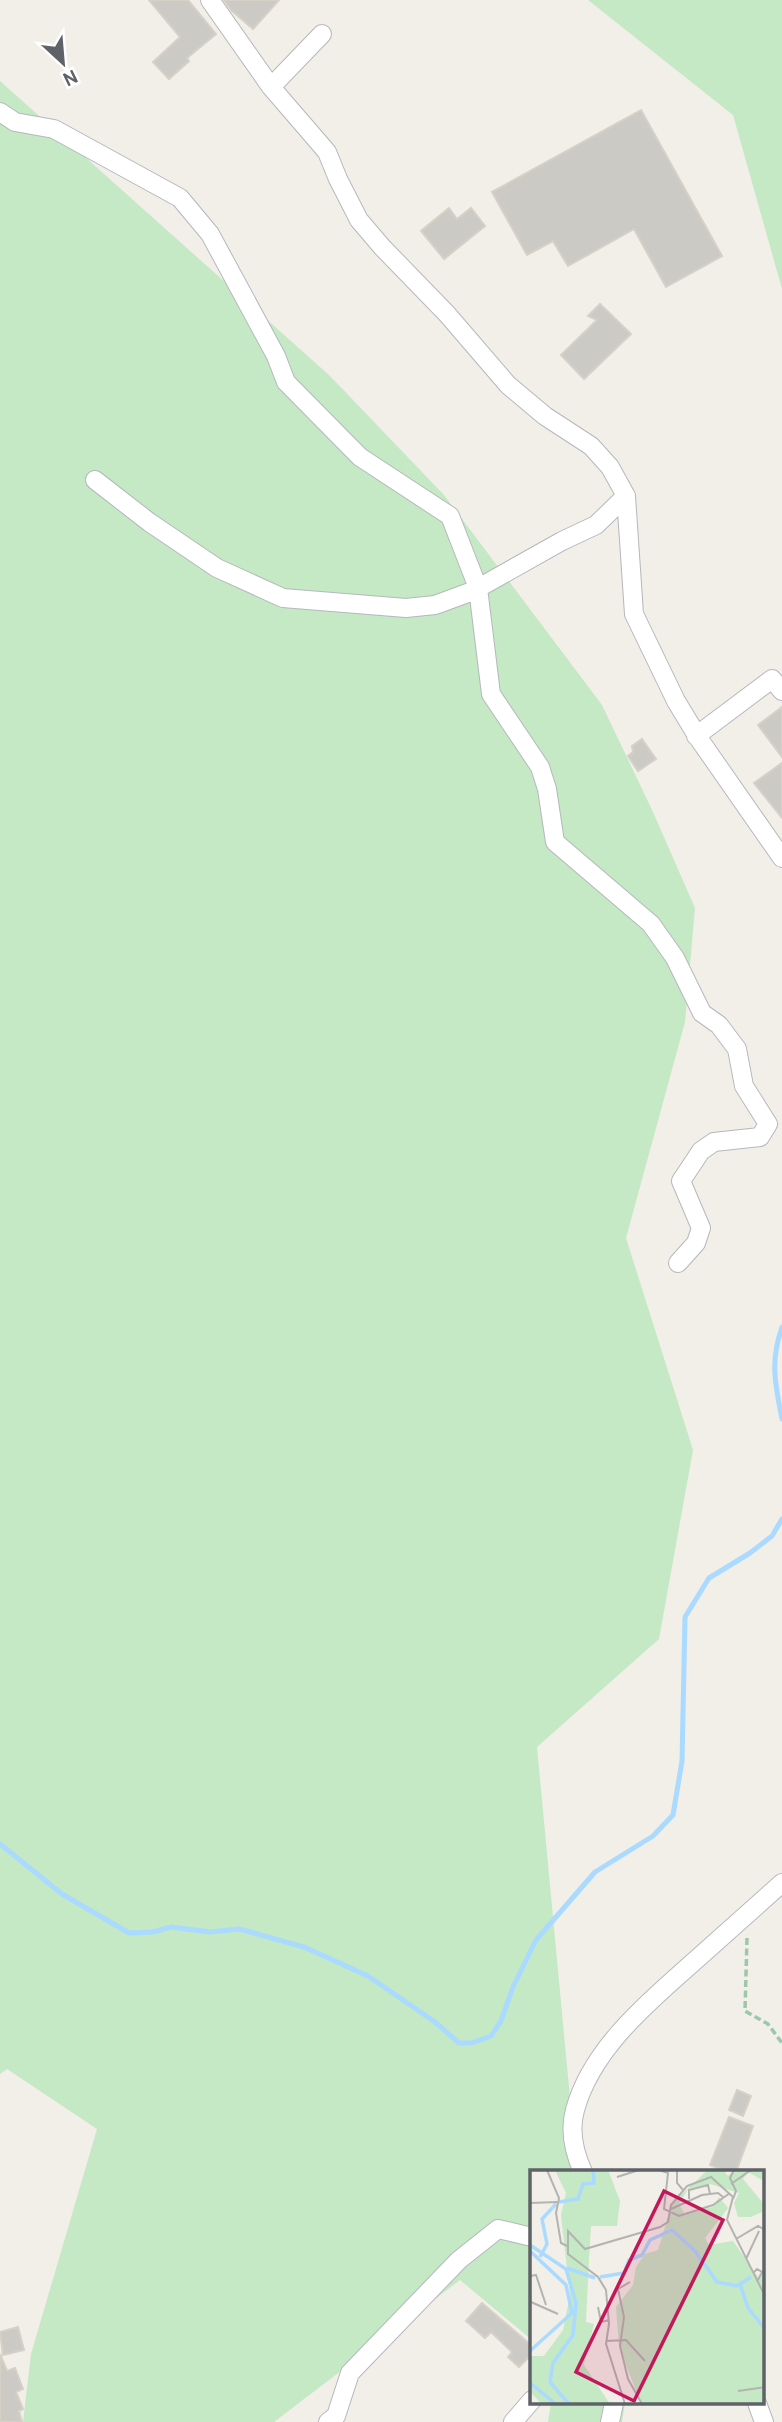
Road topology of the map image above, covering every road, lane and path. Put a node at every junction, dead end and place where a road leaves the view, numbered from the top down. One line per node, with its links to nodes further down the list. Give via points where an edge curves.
1 (210, 0): 3 (street)
2 (322, 34): 3 (street)
3 (271, 87): 6 (street, via 327,152 359,220 382,247 508,385 591,446 610,467)
4 (0, 112): 7 (street, via 15,122 54,129 180,198 209,234 286,382 360,457 450,516)
5 (95, 480): 7 (street, via 217,568 284,598 406,608 435,605)
6 (626, 496): 7 (street, via 596,525); 9 (street, via 634,614)
7 (478, 588): 11 (street, via 491,694 540,768 555,842 651,924 702,1013 719,1025 737,1049 744,1086 768,1124 760,1137 714,1142 701,1151 681,1181 701,1228 696,1243)
8 (782, 691): 9 (street, via 772,679)
9 (696, 736): 10 (street)
10 (782, 858)
11 (678, 1263)
12 (782, 1883): 13 (street)
13 (747, 1915): 14 (path, via 746,2011 768,2024); 15 (street, via 639,2011 586,2082 575,2111 572,2140)
14 (782, 2043)
15 (582, 2170)
16 (530, 2237): 20 (street, via 498,2229 459,2260 350,2373 336,2416)
17 (530, 2402): 21 (street)
18 (614, 2404): 22 (street)
19 (757, 2404): 23 (street)
20 (328, 2422)
21 (513, 2422)
22 (610, 2422)
23 (764, 2422)

